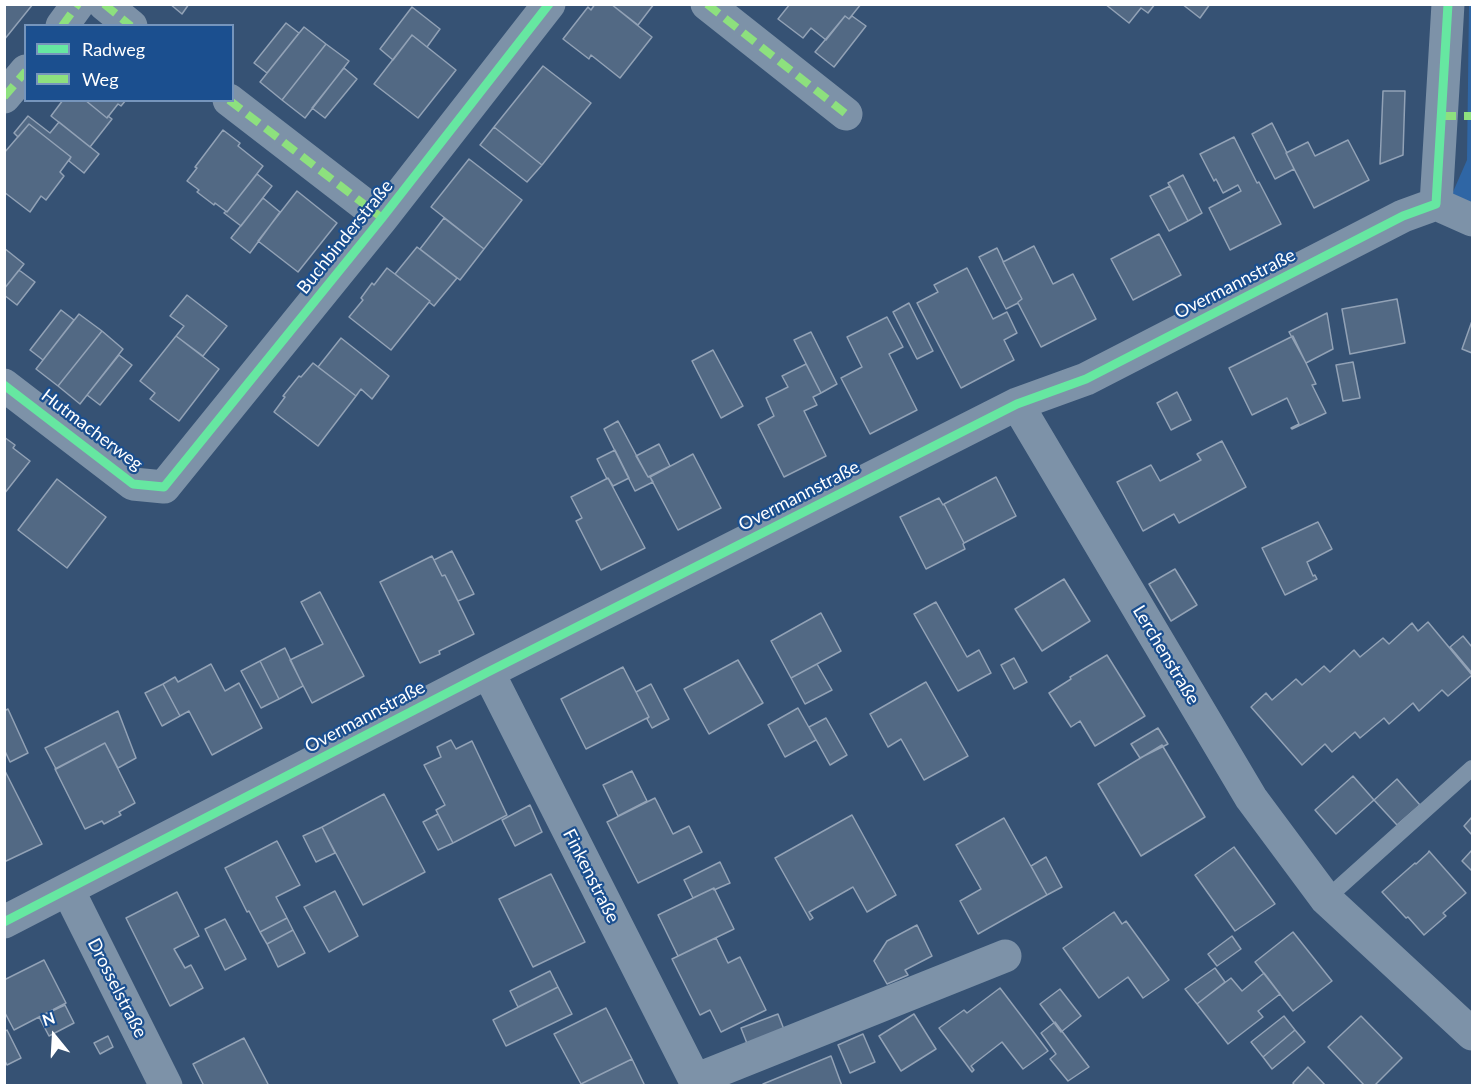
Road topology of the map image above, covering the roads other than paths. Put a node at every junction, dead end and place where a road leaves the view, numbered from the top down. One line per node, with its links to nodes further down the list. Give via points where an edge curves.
1 (78, 4): 6 (street)
2 (104, 4): 7 (street)
3 (549, 4): 13 (street, Buchbinderstraße)
4 (707, 4): 11 (street)
5 (1448, 4): 12 (street)
6 (63, 24)
7 (129, 24)
8 (24, 73): 9 (street)
9 (4, 97)
10 (232, 102): 13 (street)
11 (846, 114)
12 (1436, 204): 14 (street); 16 (street, Overmannstraße, via 1403,216 1086,379)
13 (382, 218): 17 (street, Buchbinderstraße)
14 (1473, 220)
15 (4, 385): 17 (street, Hutmacherweg, via 133,484)
16 (1017, 404): 18 (street, Overmannstraße); 21 (street, Lerchenstraße, via 1251,798)
17 (164, 487)
18 (488, 672): 20 (street, Overmannstraße); 25 (street, Finkenstraße)
19 (1473, 768): 21 (lane)
20 (68, 890): 22 (street, Overmannstraße); 26 (street, Drosselstraße)
21 (1326, 899): 24 (street, Lerchenstraße)
22 (4, 922)
23 (1005, 956): 25 (street, Finkenstraße)
24 (1473, 1034)
25 (696, 1083)
26 (166, 1086)

